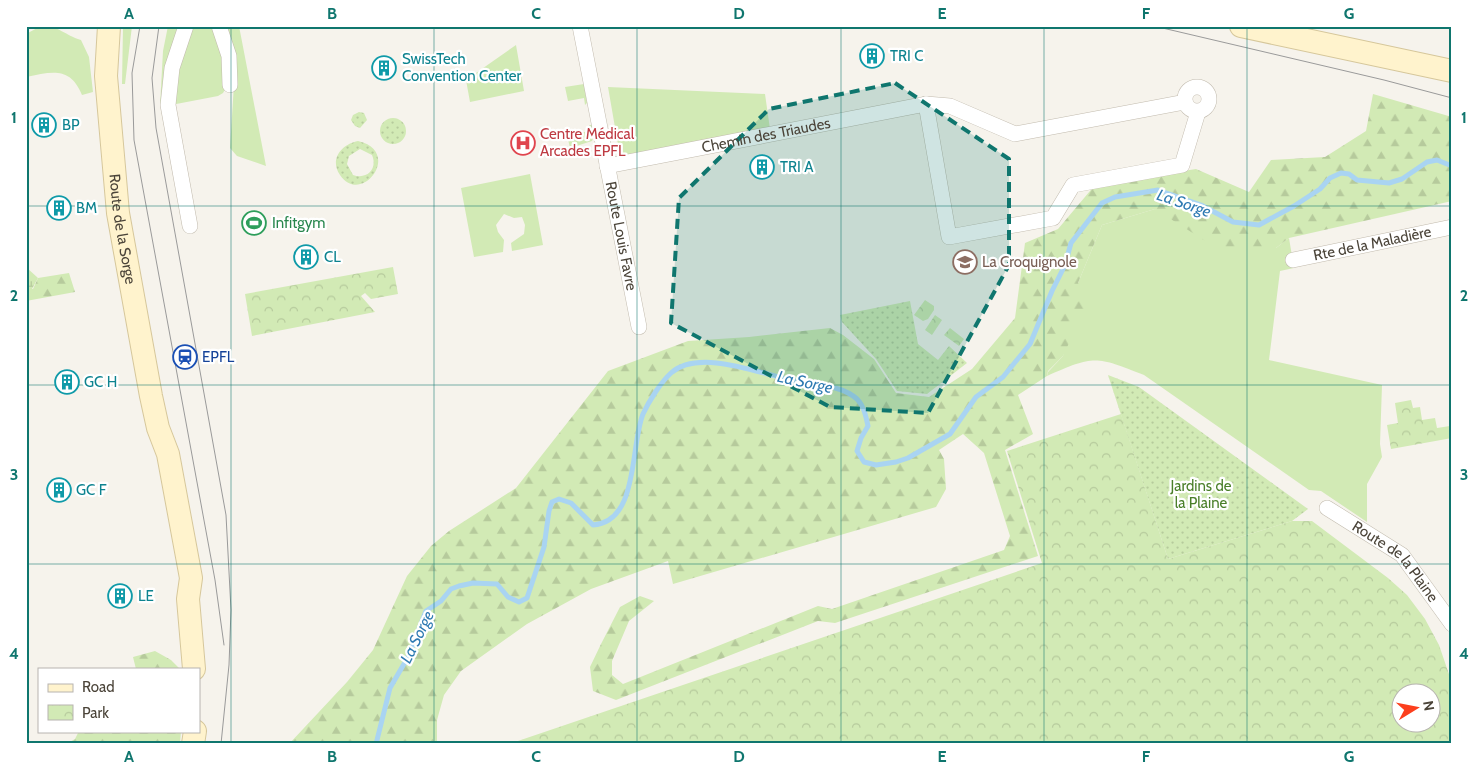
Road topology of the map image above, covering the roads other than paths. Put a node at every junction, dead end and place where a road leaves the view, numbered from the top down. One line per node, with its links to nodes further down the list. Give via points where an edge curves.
1 (108, 26): 18 (street, Route de la Sorge, via 106,76 118,213 158,428 156,458 159,476 178,575 188,599)
2 (186, 26): 12 (street, via 172,68 168,105)
3 (219, 26): 7 (street, via 228,56)
4 (580, 26): 11 (street, Route Louis Favre)
5 (1241, 26): 6 (street)
6 (1452, 71)
7 (230, 85)
8 (1185, 102): 9 (street, Chemin des Triaudes, via 1015,134 950,106); 10 (street, via 1188,108); 10 (street, Chemin des Triaudes, via 1187,93 1193,88 1205,90 1209,103)
9 (922, 104): 10 (street, Chemin des Triaudes, via 949,237 1053,218 1073,185 1182,165); 11 (street, Chemin des Triaudes)
10 (1198, 112)
11 (607, 166): 15 (street, Route Louis Favre)
12 (190, 226)
13 (1452, 226): 14 (street, Rte de la Maladière)
14 (1293, 260)
15 (639, 327)
16 (1327, 508): 17 (street, Route de la Plaine, via 1402,555)
17 (1452, 624)
18 (194, 668)

